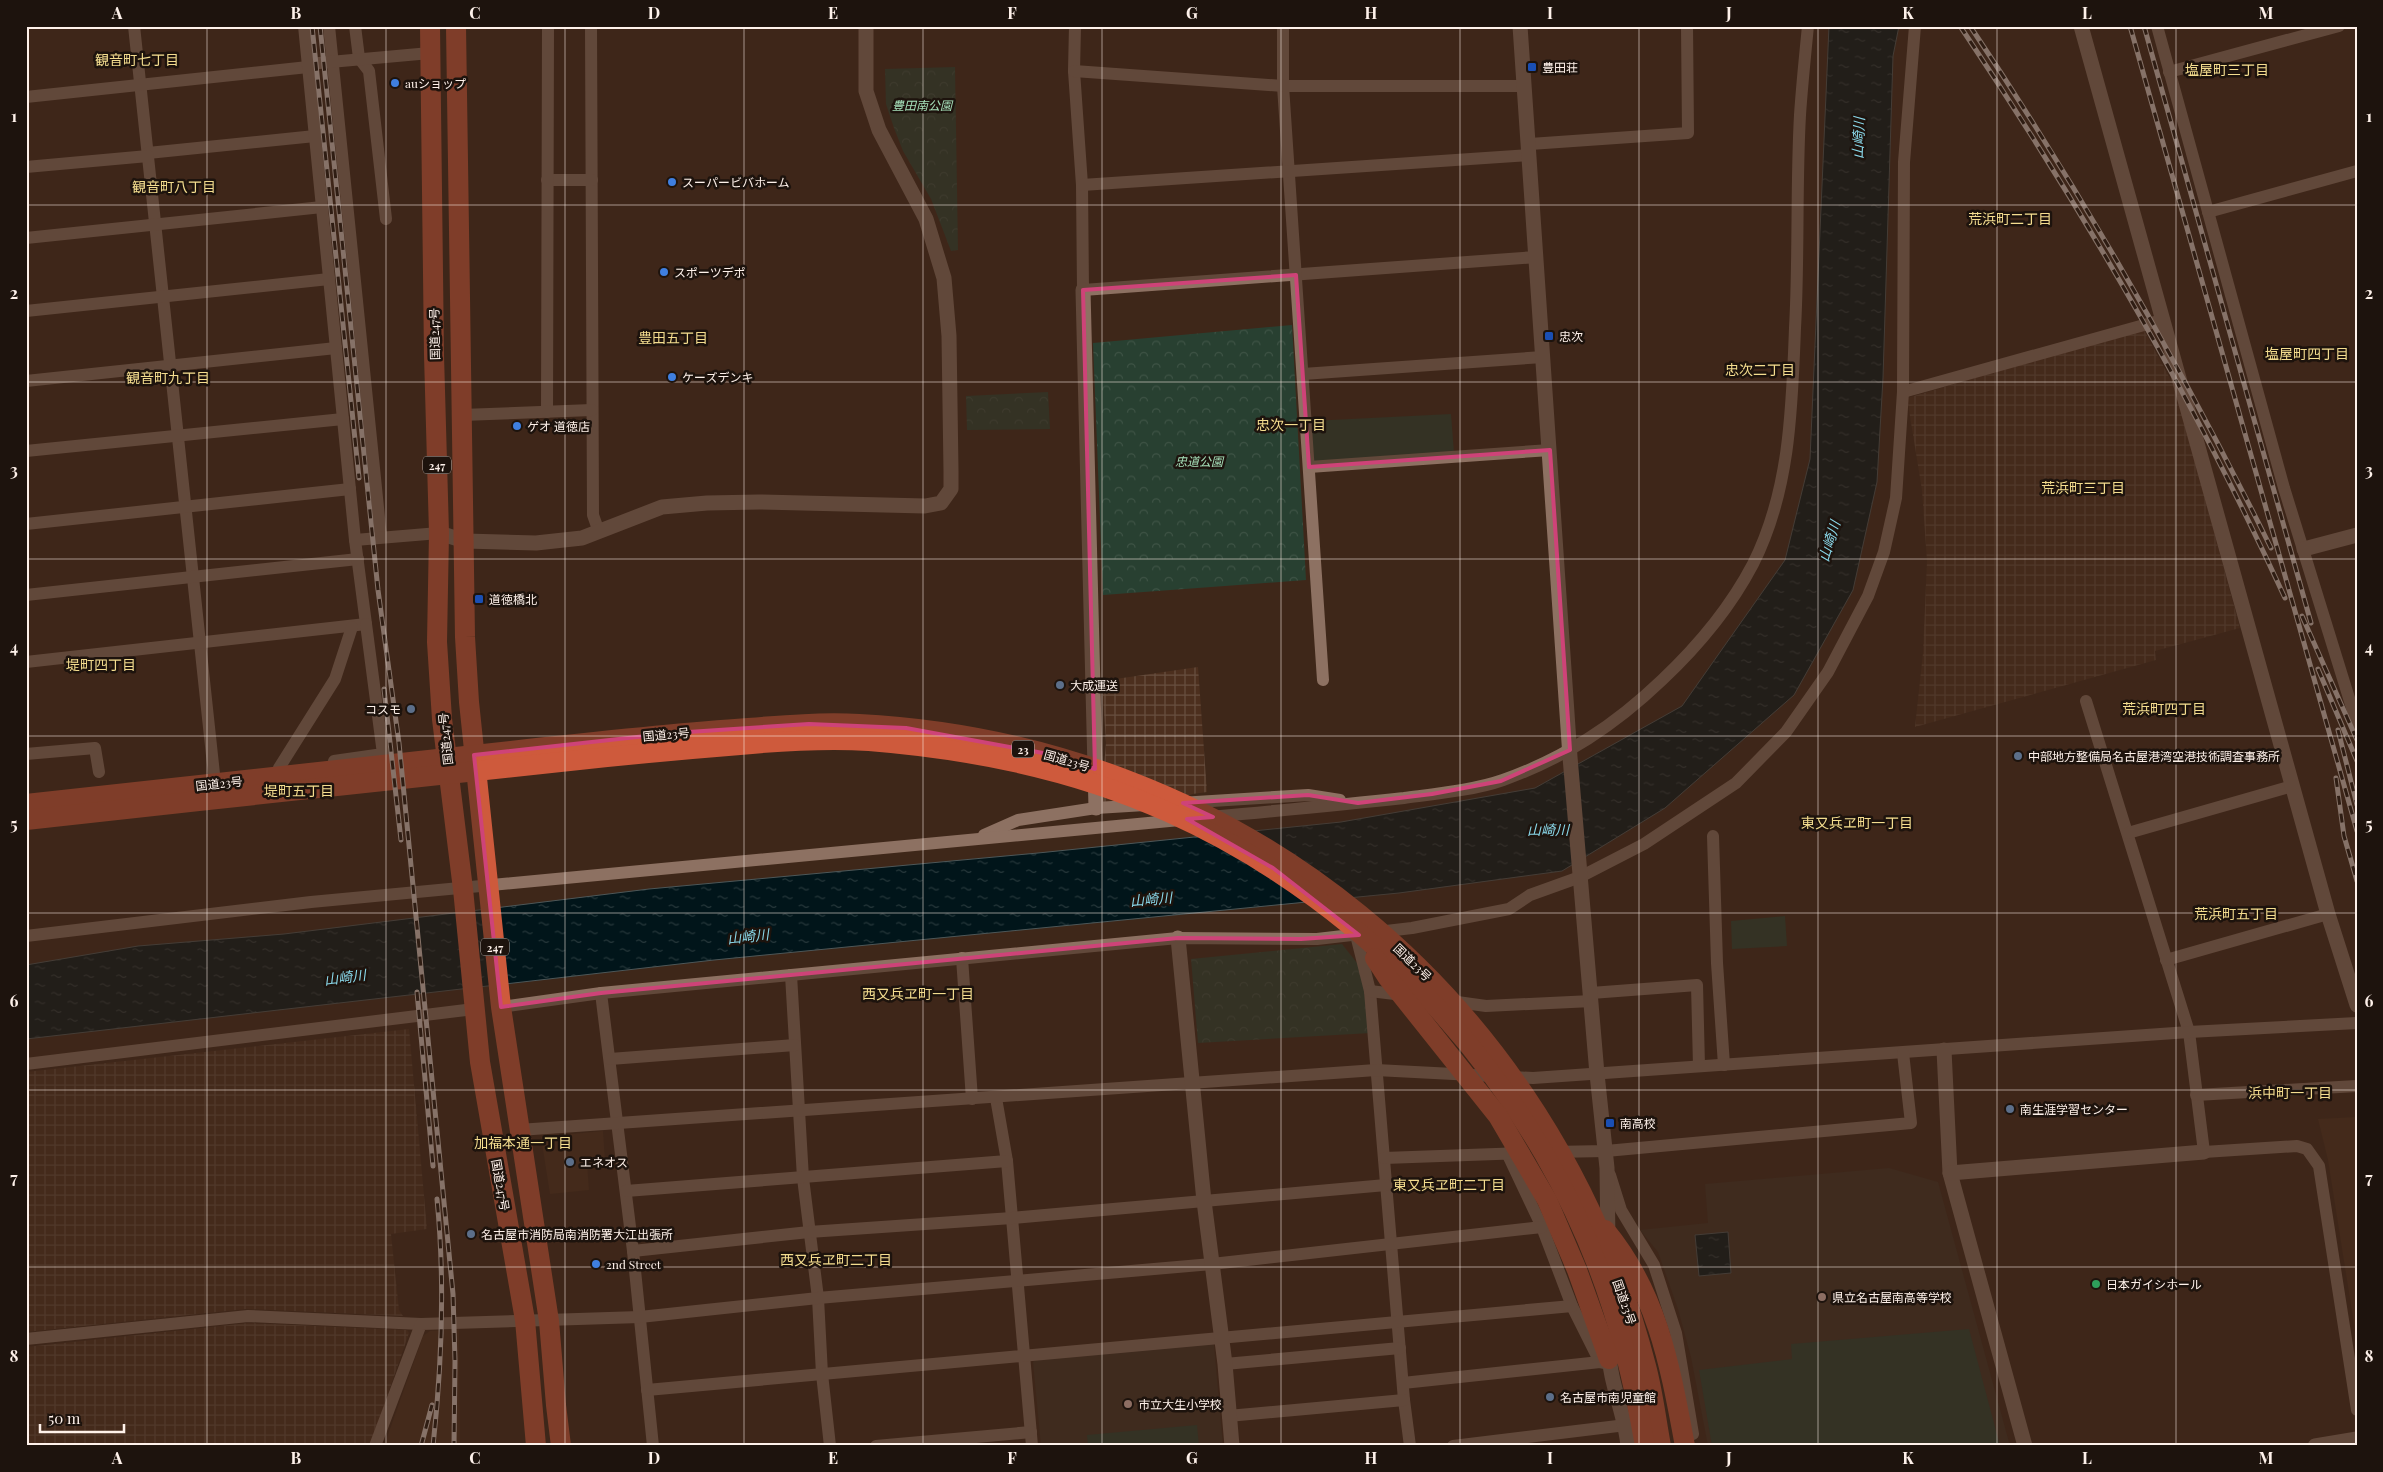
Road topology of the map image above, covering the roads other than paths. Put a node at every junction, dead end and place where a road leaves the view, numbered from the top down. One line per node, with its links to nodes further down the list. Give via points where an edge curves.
1 (134, 26): 25 (street)
2 (304, 26): 22 (street)
3 (329, 26): 21 (street)
4 (355, 26): 20 (street)
5 (430, 26): 19 (highway, 国道247号 / 247)
6 (456, 26): 58 (highway, 247)
7 (548, 26): 35 (street)
8 (591, 26): 36 (street)
9 (866, 26): 67 (street, via 866,91 879,130 926,219 944,278 949,336 951,489 941,503 925,506 759,502 662,507)
10 (1075, 26): 23 (street)
11 (1283, 26): 26 (street)
12 (1520, 26): 27 (street)
13 (1686, 26): 30 (street, via 1688,133)
14 (1808, 26): 84 (street, via 1800,115 1798,283 1791,417 1782,482 1768,526 1754,563 1731,602 1682,660 1634,707)
15 (1915, 26): 55 (street, via 1904,162)
16 (2081, 26): 49 (street)
17 (2157, 26): 24 (street)
18 (2339, 26): 24 (street)
19 (430, 53): 20 (street); 68 (highway, 国道247号 / 247)
20 (359, 58): 21 (street); 40 (street, via 368,71)
21 (332, 61): 22 (street); 70 (street)
22 (308, 66): 25 (street); 29 (street)
23 (1074, 71): 26 (street); 37 (street)
24 (2169, 72): 39 (street)
25 (140, 85): 28 (street); 31 (street)
26 (1283, 86): 27 (street); 33 (street)
27 (1525, 86): 30 (street)
28 (26, 97)
29 (315, 136): 31 (street); 38 (street)
30 (1530, 150): 33 (street); 43 (street)
31 (148, 155): 32 (street); 41 (street)
32 (26, 167)
33 (1289, 170): 37 (street); 44 (street)
34 (2357, 171): 39 (street)
35 (547, 180): 36 (street); 57 (street)
36 (592, 180): 56 (street)
37 (1082, 185): 46 (street)
38 (322, 207): 41 (street); 45 (street)
39 (2208, 212): 73 (street, via 2272,447)
40 (386, 219)
41 (155, 224): 42 (street); 47 (street)
42 (26, 238)
43 (1536, 257): 44 (street); 51 (street)
44 (1296, 275): 46 (street); 53 (street)
45 (329, 279): 47 (street); 50 (street)
46 (1084, 290): 93 (street)
47 (163, 296): 48 (street); 52 (street)
48 (26, 311)
49 (2162, 320): 55 (street); 89 (street)
50 (336, 348): 52 (street); 59 (street)
51 (1542, 357): 53 (street); 61 (street)
52 (170, 366): 54 (street); 60 (street)
53 (1303, 374): 63 (street)
54 (26, 381)
55 (1903, 392): 98 (street, via 1896,498 1884,552 1868,596 1828,672 1786,732 1736,783 1644,844)
56 (592, 410): 57 (street); 67 (street, via 593,515)
57 (547, 412): 58 (street)
58 (462, 415): 72 (highway, 247)
59 (343, 419): 60 (street); 64 (street)
60 (178, 436): 62 (street); 65 (street)
61 (1550, 450): 63 (street); 84 (street)
62 (26, 451)
63 (1309, 467): 81 (street)
64 (350, 489): 65 (street); 71 (street)
65 (185, 507): 66 (street); 75 (street)
66 (26, 524)
67 (599, 532): 72 (street, via 582,538 536,543)
68 (438, 533): 70 (street); 72 (street); 100 (highway, 国道247号 / 247, via 437,642 442,719)
69 (2357, 535): 73 (street)
70 (381, 537): 71 (street)
71 (355, 540): 74 (street)
72 (465, 541): 99 (highway, 247, via 468,693)
73 (2304, 549): 83 (street)
74 (358, 559): 75 (street); 77 (street)
75 (193, 577): 76 (street); 79 (street)
76 (26, 595)
77 (366, 624): 78 (street); 86 (street, via 383,754)
78 (352, 627): 79 (street); 86 (street, via 335,679)
79 (200, 644): 80 (street); 88 (street)
80 (26, 662)
81 (1323, 680)
82 (2086, 701): 95 (street)
83 (2357, 724)
84 (1570, 753): 91 (street, via 1501,781); 98 (street)
85 (26, 754): 87 (street, via 95,748)
86 (279, 768): 88 (street)
87 (99, 772)
88 (214, 774): 90 (street)
89 (2292, 786): 95 (street); 101 (street)
90 (26, 796)
91 (1358, 803): 93 (street, via 1308,795); 97 (street)
92 (26, 804): 144 (highway, 国道23号 / 23, via 673,733 809,724 906,728 975,738 1043,753 1112,774 1225,822 1286,858 1342,899 1415,962 1463,1013 1519,1085)
93 (1096, 808): 97 (street, via 1018,820)
94 (26, 820): 102 (highway, 国道23号 / 23, via 677,750 793,740 863,740 984,756 1050,772 1165,810 1273,868)
95 (2128, 833): 106 (street)
96 (1714, 836): 121 (street, via 1717,963)
97 (973, 839): 99 (street)
98 (1581, 873): 102 (street, via 1530,895 1509,908 1412,928); 110 (street)
99 (488, 891): 100 (street); 111 (highway, 247)
100 (463, 896): 103 (street, via 311,902); 112 (highway, 国道247号 / 247)
101 (2328, 914): 106 (street); 113 (street)
102 (1356, 932): 104 (street, via 1317,938); 108 (street); 163 (highway, via 1388,978 1498,1116 1546,1200 1577,1270); 186 (highway, 国道23号 / 23, via 1417,986 1464,1039 1515,1108 1562,1186 1613,1309 1635,1388)
103 (26, 936)
104 (1178, 938): 105 (street); 125 (street)
105 (962, 958): 107 (street); 129 (street)
106 (2166, 960): 115 (street)
107 (791, 976): 109 (street); 116 (street)
108 (1370, 991): 110 (street, via 1486,1006); 123 (street)
109 (601, 993): 111 (street); 119 (street)
110 (1591, 997): 122 (street, via 1697,985); 124 (street)
111 (501, 1003): 132 (highway, 247)
112 (473, 1005): 120 (street); 155 (highway, 国道247号 / 247, via 498,1175)
113 (2357, 1005)
114 (2357, 1023): 115 (street)
115 (2189, 1032): 117 (street); 127 (street)
116 (795, 1045): 119 (street); 130 (street)
117 (1944, 1050): 118 (street); 139 (street)
118 (1903, 1053): 121 (street); 133 (street, via 1911,1123)
119 (610, 1059): 131 (street)
120 (26, 1064)
121 (1724, 1065): 122 (street)
122 (1699, 1066): 124 (street)
123 (1376, 1070): 124 (street, via 1533,1078); 125 (street); 136 (street)
124 (1597, 1074): 133 (street)
125 (1193, 1082): 128 (street); 143 (street)
126 (2357, 1086): 127 (street)
127 (2196, 1095): 134 (street)
128 (996, 1098): 129 (street); 137 (street)
129 (972, 1099): 130 (street)
130 (799, 1110): 131 (street); 140 (street)
131 (618, 1125): 132 (street); 142 (street)
132 (519, 1130): 156 (highway, 247)
133 (1606, 1151): 135 (street); 138 (street)
134 (2204, 1152): 139 (street); 169 (street, via 2297,1146 2314,1155 2319,1166)
135 (1507, 1153): 136 (street); 146 (street)
136 (1384, 1158): 141 (street)
137 (1007, 1161): 140 (street); 145 (street)
138 (1607, 1168): 163 (street); 189 (street, via 1621,1210 1654,1265 1676,1334)
139 (1950, 1173): 190 (street)
140 (803, 1178): 142 (street); 147 (street)
141 (1386, 1185): 143 (street); 148 (street)
142 (626, 1191): 149 (street)
143 (1204, 1201): 145 (street); 150 (street)
144 (1592, 1215): 187 (highway, 国道23号 / 23, via 1622,1291 1647,1368); 188 (highway, via 1624,1254 1650,1305 1663,1338)
145 (1012, 1218): 147 (street); 151 (street)
146 (1542, 1227): 148 (street); 153 (street)
147 (809, 1232): 149 (street); 152 (street)
148 (1391, 1244): 150 (street); 157 (street)
149 (633, 1251): 154 (street)
150 (1212, 1264): 151 (street); 159 (street)
151 (1018, 1282): 152 (street); 162 (street)
152 (818, 1298): 154 (street); 165 (street)
153 (1572, 1306): 157 (street); 163 (street)
154 (640, 1318): 156 (street); 167 (street)
155 (525, 1320): 156 (street); 158 (street); 177 (highway, 国道247号 / 247)
156 (549, 1320): 178 (highway, 247)
157 (1398, 1321): 159 (street); 161 (street)
158 (421, 1324): 160 (street, via 248,1316); 176 (street)
159 (1222, 1337): 162 (street); 164 (street)
160 (26, 1338)
161 (1400, 1348): 164 (street); 166 (street)
162 (1024, 1355): 165 (street); 172 (street)
163 (1606, 1362): 166 (street); 171 (street)
164 (1225, 1364): 170 (street)
165 (822, 1374): 167 (street); 180 (street)
166 (1403, 1383): 168 (street)
167 (647, 1390): 179 (street)
168 (1404, 1400): 170 (street); 183 (street)
169 (2357, 1410)
170 (1228, 1416): 182 (street)
171 (1626, 1425): 175 (street); 185 (street)
172 (1031, 1432): 174 (street); 181 (street)
173 (2357, 1439): 191 (street)
174 (882, 1445)
175 (1472, 1445): 184 (street)
176 (375, 1446)
177 (536, 1446)
178 (561, 1446)
179 (653, 1446)
180 (830, 1446)
181 (1032, 1446)
182 (1232, 1446)
183 (1410, 1446)
184 (1453, 1446)
185 (1628, 1446)
186 (1645, 1446)
187 (1661, 1446)
188 (1684, 1446)
189 (1694, 1446)
190 (2025, 1446)
191 (2315, 1446)

